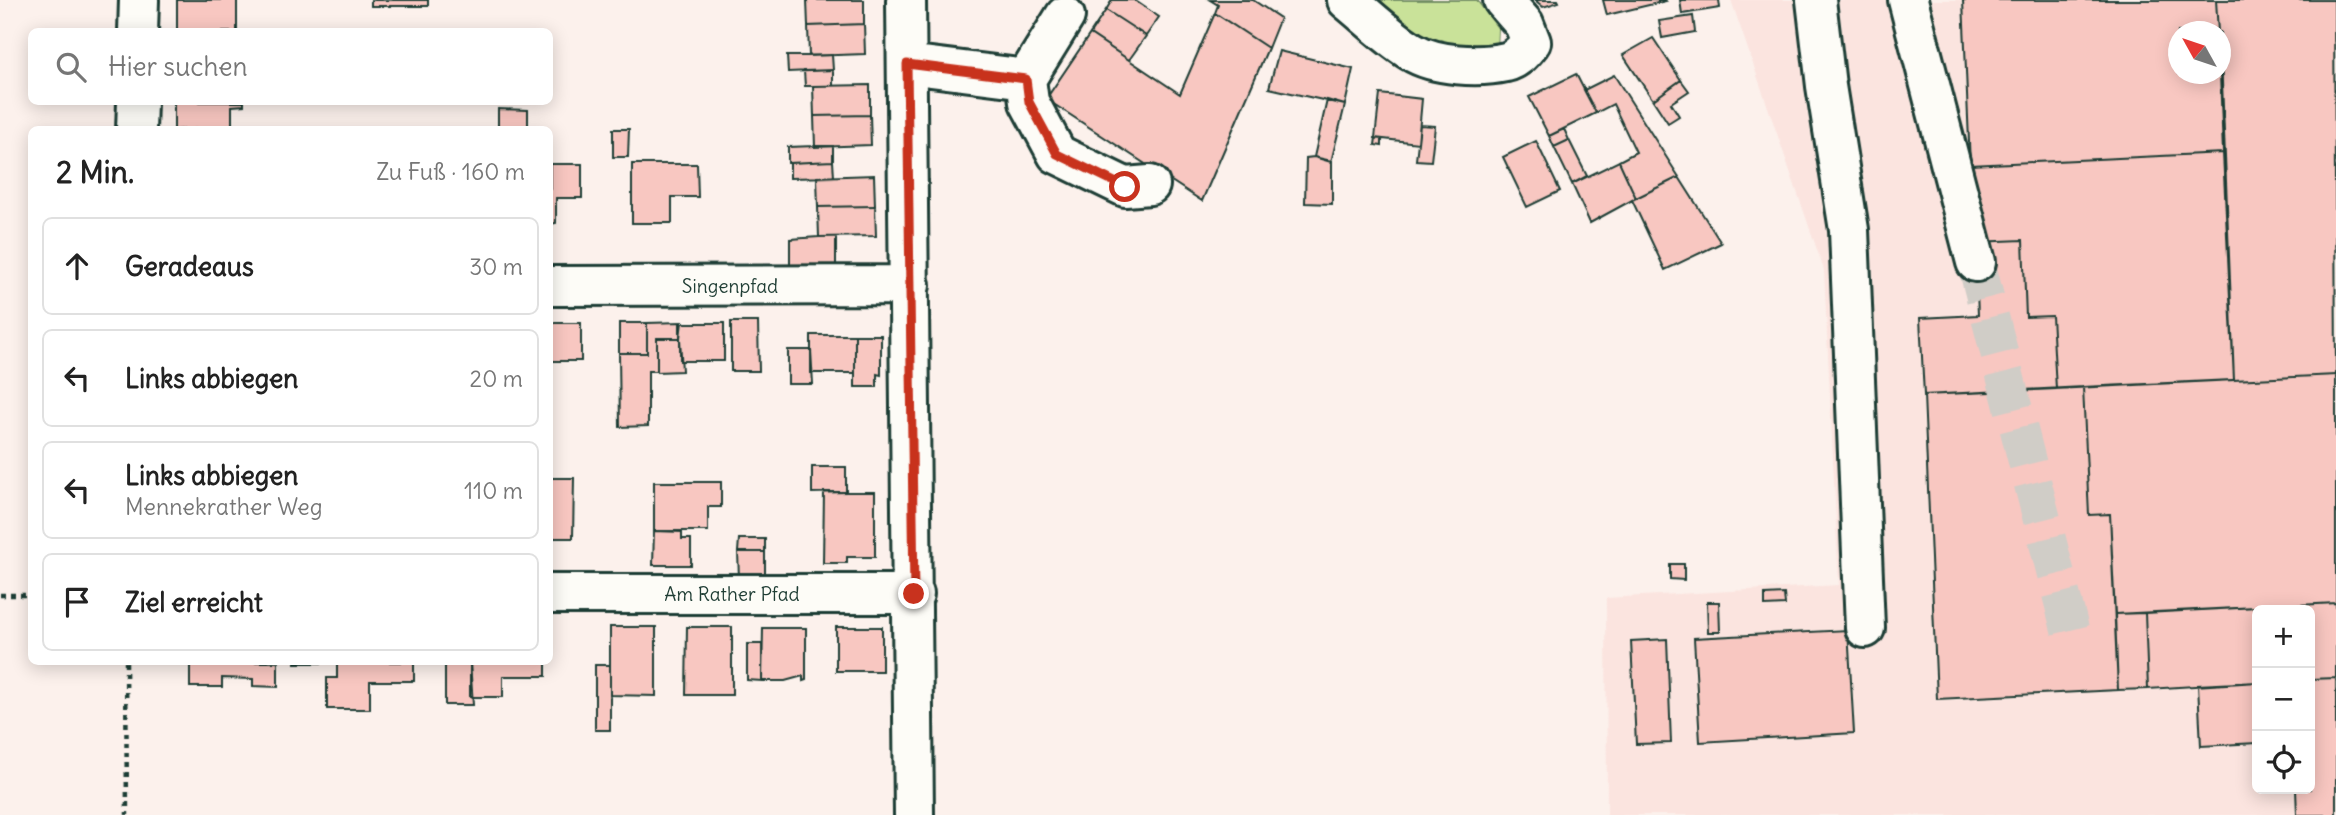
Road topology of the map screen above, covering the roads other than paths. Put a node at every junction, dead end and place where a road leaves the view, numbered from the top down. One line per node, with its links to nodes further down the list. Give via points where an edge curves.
1 (139, 0): 8 (street)
2 (906, 0): 9 (street)
3 (1347, 0): 4 (street, via 1419,55 1479,64 1508,62 1531,42 1524,24)
4 (1503, 0)
5 (1816, 0): 19 (street, via 1849,230)
6 (1908, 0): 14 (street)
7 (1065, 16): 10 (street)
8 (138, 28)
9 (907, 64): 10 (street); 15 (street)
10 (1026, 79): 13 (street, via 1029,102 1057,154 1125,187)
11 (137, 105): 12 (street)
12 (136, 126)
13 (1150, 185)
14 (1976, 262)
15 (910, 285): 16 (street, Singenpfad); 18 (street)
16 (553, 286)
17 (553, 594): 18 (street, Am Rather Pfad)
18 (914, 594): 20 (street)
19 (1865, 628)
20 (914, 815)

